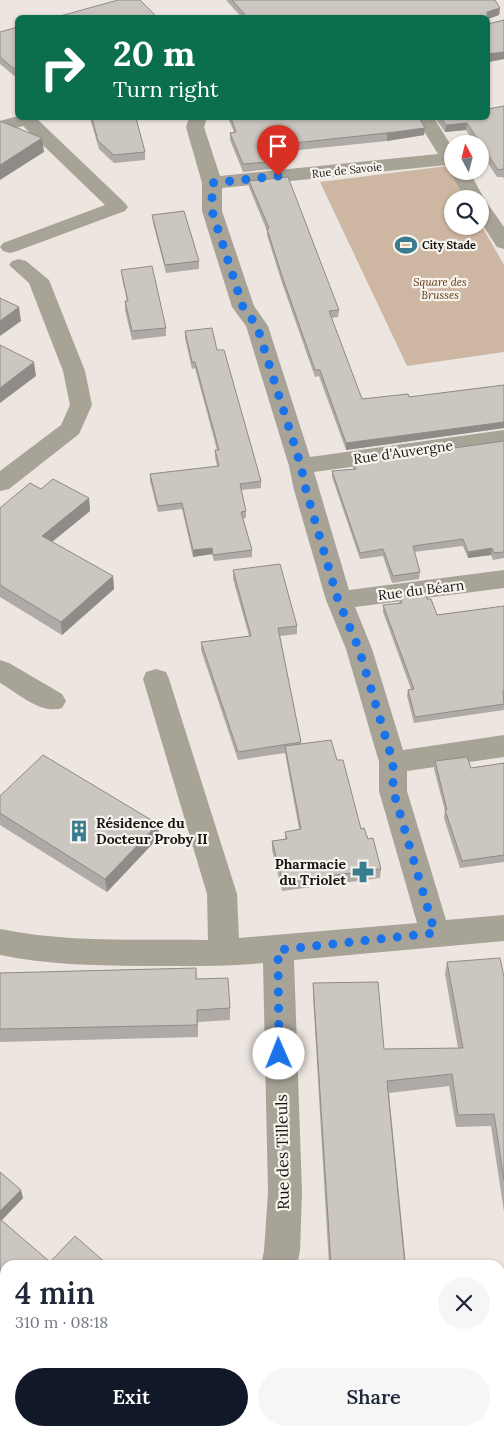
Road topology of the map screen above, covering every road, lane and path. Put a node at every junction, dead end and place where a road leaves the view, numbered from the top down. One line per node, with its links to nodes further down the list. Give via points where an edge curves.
1 (197, 120): 6 (street, via 195,127)
2 (426, 120): 4 (street)
3 (0, 127): 9 (street, via 27,120 118,207)
4 (444, 148)
5 (444, 165): 6 (street, Rue de Savoie)
6 (212, 183): 11 (street, via 212,211 243,307 257,326)
7 (489, 219): 8 (street)
8 (504, 243)
9 (8, 258): 12 (street, via 38,280 74,371 81,405 71,429)
10 (504, 438): 11 (street, Rue d'Auvergne)
11 (301, 466): 14 (street)
12 (0, 483)
13 (504, 579): 14 (street, Rue du Béarn)
14 (338, 600): 19 (street, via 359,649)
15 (0, 670): 17 (street)
16 (156, 679): 24 (street, via 222,894)
17 (52, 701)
18 (504, 746): 19 (street)
19 (393, 762): 21 (street, via 393,790)
20 (504, 928): 21 (street)
21 (435, 933): 23 (street)
22 (0, 942): 24 (street, via 89,952)
23 (278, 950): 24 (street); 25 (street, Rue des Tilleuls, via 284,1192)
24 (224, 953)
25 (280, 1260)

